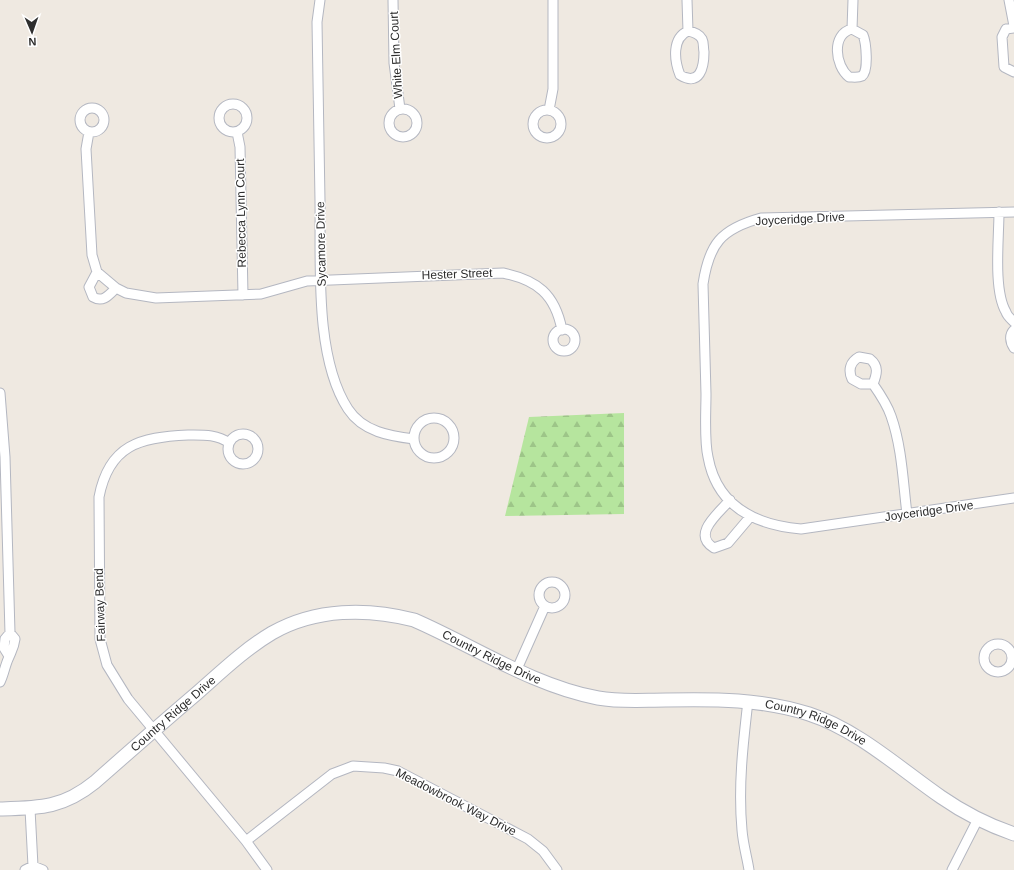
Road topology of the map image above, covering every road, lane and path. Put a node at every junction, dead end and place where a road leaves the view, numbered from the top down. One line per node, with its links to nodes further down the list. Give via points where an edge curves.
1 (320, 0): 18 (street, Sycamore Drive, via 317,22)
2 (393, 0): 11 (street, White Elm Court, via 394,63)
3 (553, 0): 12 (street, via 553,89)
4 (687, 0): 9 (street)
5 (853, 0): 8 (street)
6 (1009, 0): 7 (street)
7 (1014, 27): 10 (street, via 1006,30 1002,37 1004,67)
8 (852, 29): 8 (street, via 843,33 838,42 840,67 849,77 862,76 866,66 866,44 863,35)
9 (688, 31): 9 (street, via 680,36 676,44 678,71 680,75 689,78 698,76 704,63 703,42 698,34)
10 (1014, 72)
11 (400, 109)
12 (549, 110)
13 (89, 132): 17 (street, via 86,149 92,255)
14 (237, 132): 20 (street, Rebecca Lynn Court, via 240,147)
15 (999, 212): 16 (street, Joyceridge Drive); 21 (street, via 998,256 1001,299 1006,313); 30 (street, Joyceridge Drive, via 761,218 726,232 708,257 703,284 708,457 720,489)
16 (1014, 212)
17 (97, 272): 19 (street); 19 (street, via 89,287 93,297 104,299)
18 (321, 280): 20 (street, Hester Street, via 297,283 261,294); 22 (street, Hester Street, via 503,272 526,279 547,294 560,315); 27 (street, Sycamore Drive, via 324,341 348,410 375,431)
19 (116, 288): 20 (street, Hester Street, via 126,293 156,298)
20 (243, 295)
21 (1014, 322)
22 (562, 330)
23 (1014, 330): 24 (street, via 1011,337)
24 (1014, 348)
25 (873, 384): 31 (street, via 894,423)
26 (0, 392): 35 (street, via 5,457 10,633 5,639 4,648 9,656)
27 (414, 439): 27 (street, via 417,448 431,458 447,454 454,439 453,432 445,422 432,418 421,423)
28 (229, 442): 37 (street, Fairway Bend, via 223,438 204,435 156,437 141,441 129,447 112,463 101,485 98,510 100,639 103,654 110,671 128,699)
29 (1014, 498): 31 (street, Joyceridge Drive)
30 (730, 500): 32 (street, Joyceridge Drive); 32 (street, via 706,528 704,537 707,544 714,548 728,543)
31 (907, 514): 32 (street, Joyceridge Drive, via 801,529 780,527)
32 (750, 517)
33 (545, 606): 34 (street)
34 (517, 669): 36 (street, Country Ridge Drive, via 562,689 616,701); 37 (street, Country Ridge Drive, via 414,620 392,614 363,611 328,614 290,624 273,633)
35 (0, 682)
36 (748, 701): 40 (street, Country Ridge Drive, via 811,714 839,727); 47 (street, via 741,754 740,786 742,832)
37 (154, 730): 38 (street, Country Ridge Drive, via 75,797 46,807); 42 (street, Fairway Bend)
38 (30, 808): 39 (street, Country Ridge Drive); 43 (street)
39 (0, 809)
40 (978, 819): 41 (street, Country Ridge Drive); 48 (street)
41 (1014, 834)
42 (246, 841): 45 (street, Fairway Bend); 46 (street, Meadowbrook Way Drive, via 332,774 353,766 378,767 398,772 528,838 543,851)
43 (29, 868): 44 (street)
44 (43, 870)
45 (267, 870)
46 (557, 870)
47 (749, 870)
48 (952, 870)

